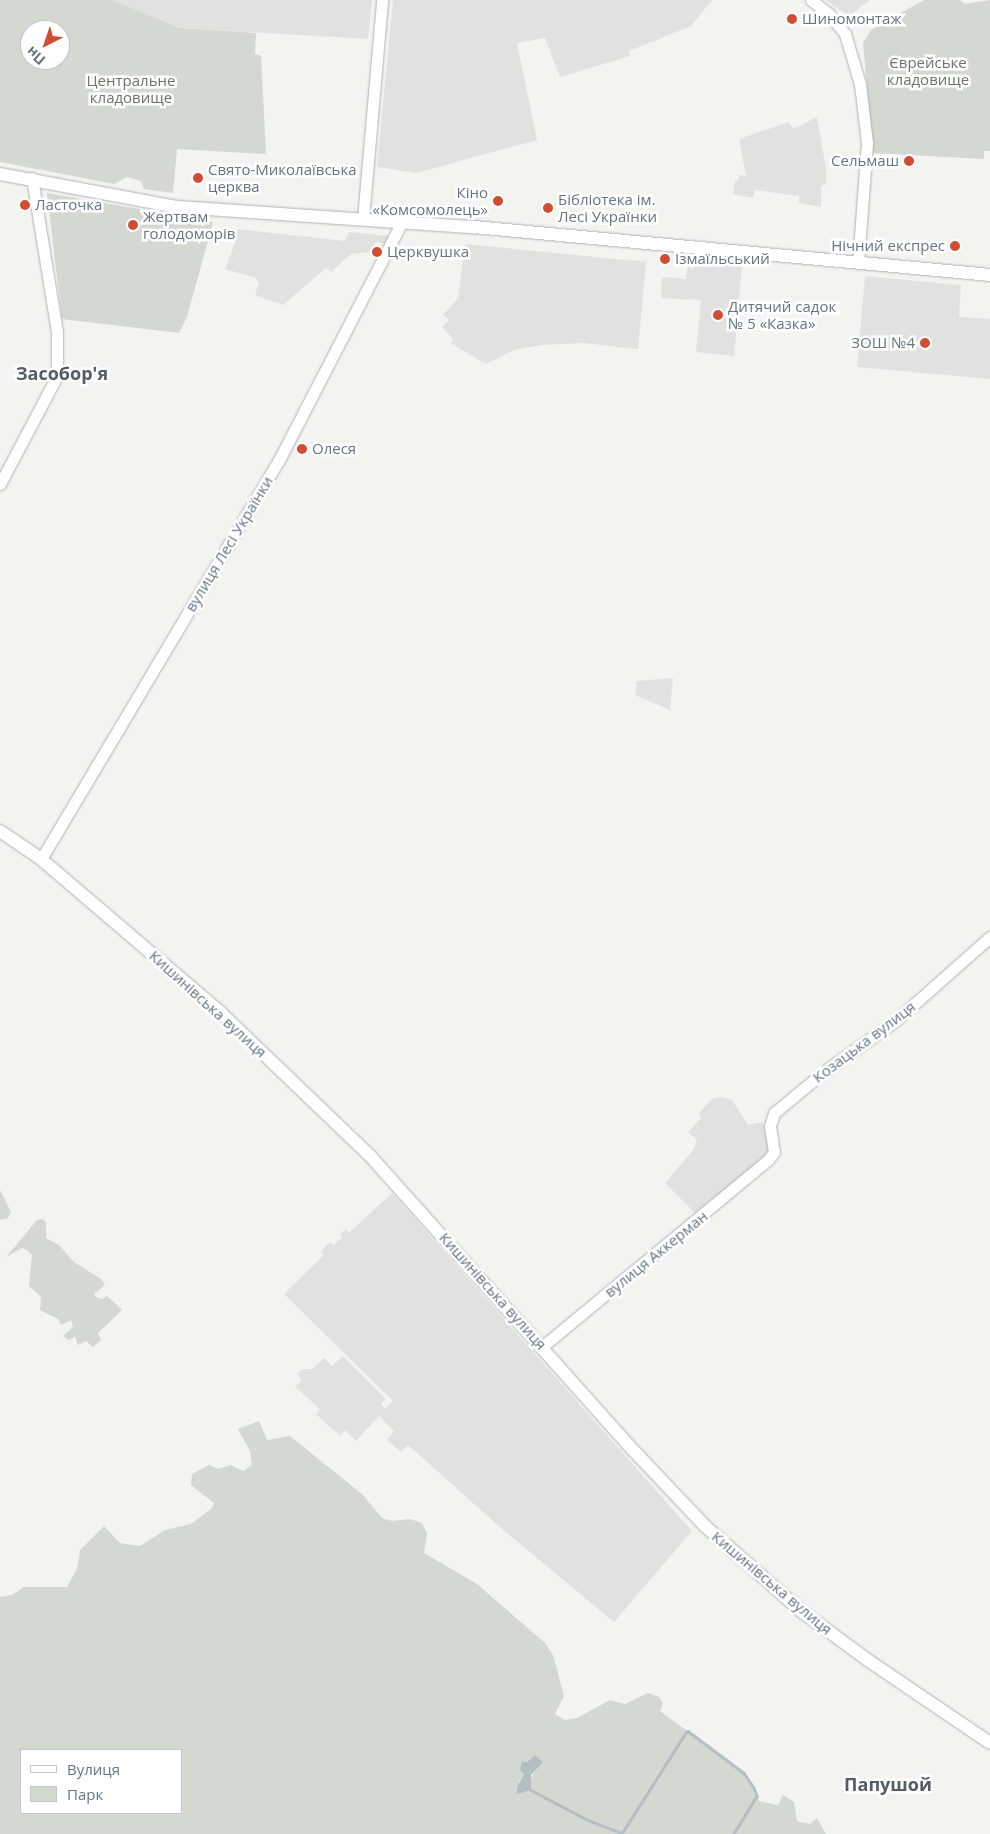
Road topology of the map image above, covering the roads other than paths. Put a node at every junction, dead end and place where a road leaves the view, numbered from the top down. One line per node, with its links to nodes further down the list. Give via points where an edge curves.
1 (382, 0): 5 (street)
2 (811, 0): 7 (street, via 829,14 845,34 860,84 867,143)
3 (0, 174): 4 (main road)
4 (32, 178): 5 (main road, via 177,207); 9 (street, via 57,332 58,376)
5 (363, 219): 6 (main road)
6 (402, 222): 7 (main road); 11 (street, вулиця Лесі Українки, via 278,460)
7 (858, 263): 8 (main road)
8 (990, 275)
9 (0, 484)
10 (0, 831): 11 (main road, Кишинівська вулиця)
11 (41, 858): 14 (main road, Кишинівська вулиця, via 221,1013 371,1156)
12 (990, 937): 13 (street, Козацька вулиця, via 895,1021 826,1070 774,1113 770,1126 774,1152)
13 (768, 1160): 14 (street, вулиця Аккерман)
14 (543, 1346): 15 (main road, Кишинівська вулиця, via 634,1451 753,1570 869,1661)
15 (990, 1743)

